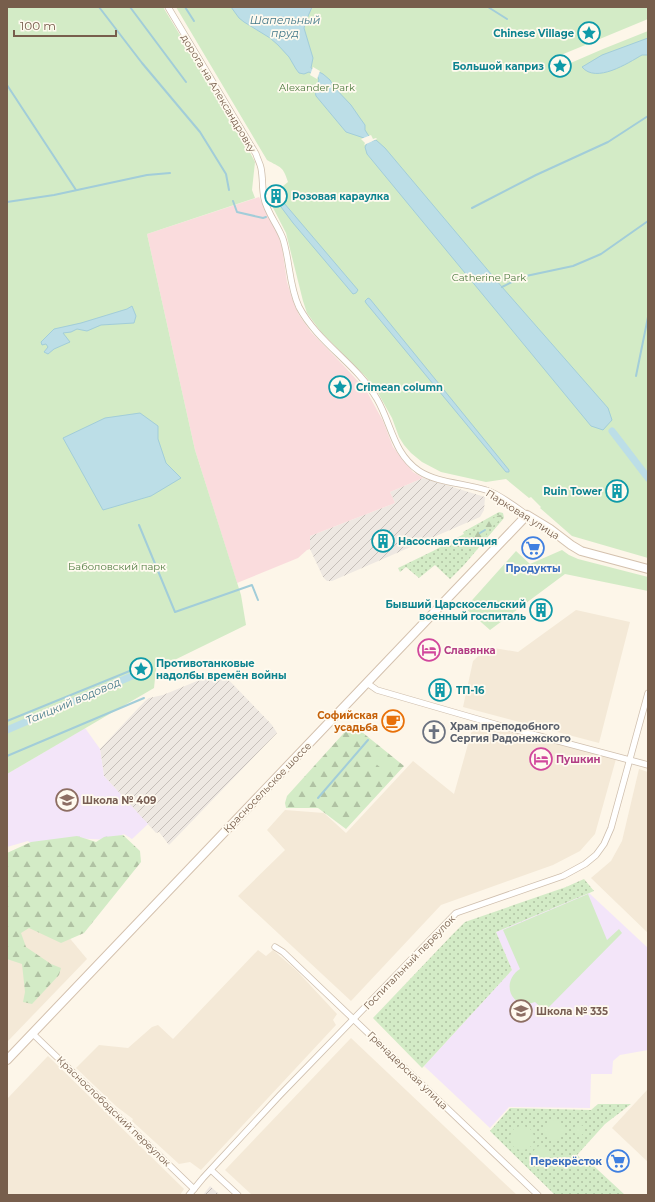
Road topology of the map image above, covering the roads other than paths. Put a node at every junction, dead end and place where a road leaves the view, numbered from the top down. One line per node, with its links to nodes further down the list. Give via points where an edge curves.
1 (168, 7): 2 (street, дорога на Александровку, via 256,154 261,167)
2 (262, 182): 3 (street, Парковая улица, via 266,204 282,237 295,298 300,308 369,387 383,410 396,445 405,458 428,476 488,490)
3 (528, 515): 4 (main road, Парковая улица, via 581,551); 5 (main road, Красносельское шоссе)
4 (648, 569)
5 (367, 683): 7 (street, via 377,690); 11 (main road, Красносельское шоссе)
6 (648, 693): 7 (street, Госпитальный переулок)
7 (630, 759): 8 (street); 10 (street, Госпитальный переулок, via 611,828 596,855 563,876 456,913)
8 (648, 764)
9 (275, 947): 10 (street, Гренадерская улица, via 284,952)
10 (354, 1019): 13 (street, Госпитальный переулок); 17 (street, Гренадерская улица)
11 (32, 1033): 12 (main road, Красносельское шоссе); 14 (street, Краснослободский переулок)
12 (7, 1060)
13 (211, 1170): 14 (street, Госпитальный переулок); 16 (street)
14 (194, 1188): 15 (street, Госпитальный переулок)
15 (189, 1195)
16 (238, 1195)
17 (538, 1195)

